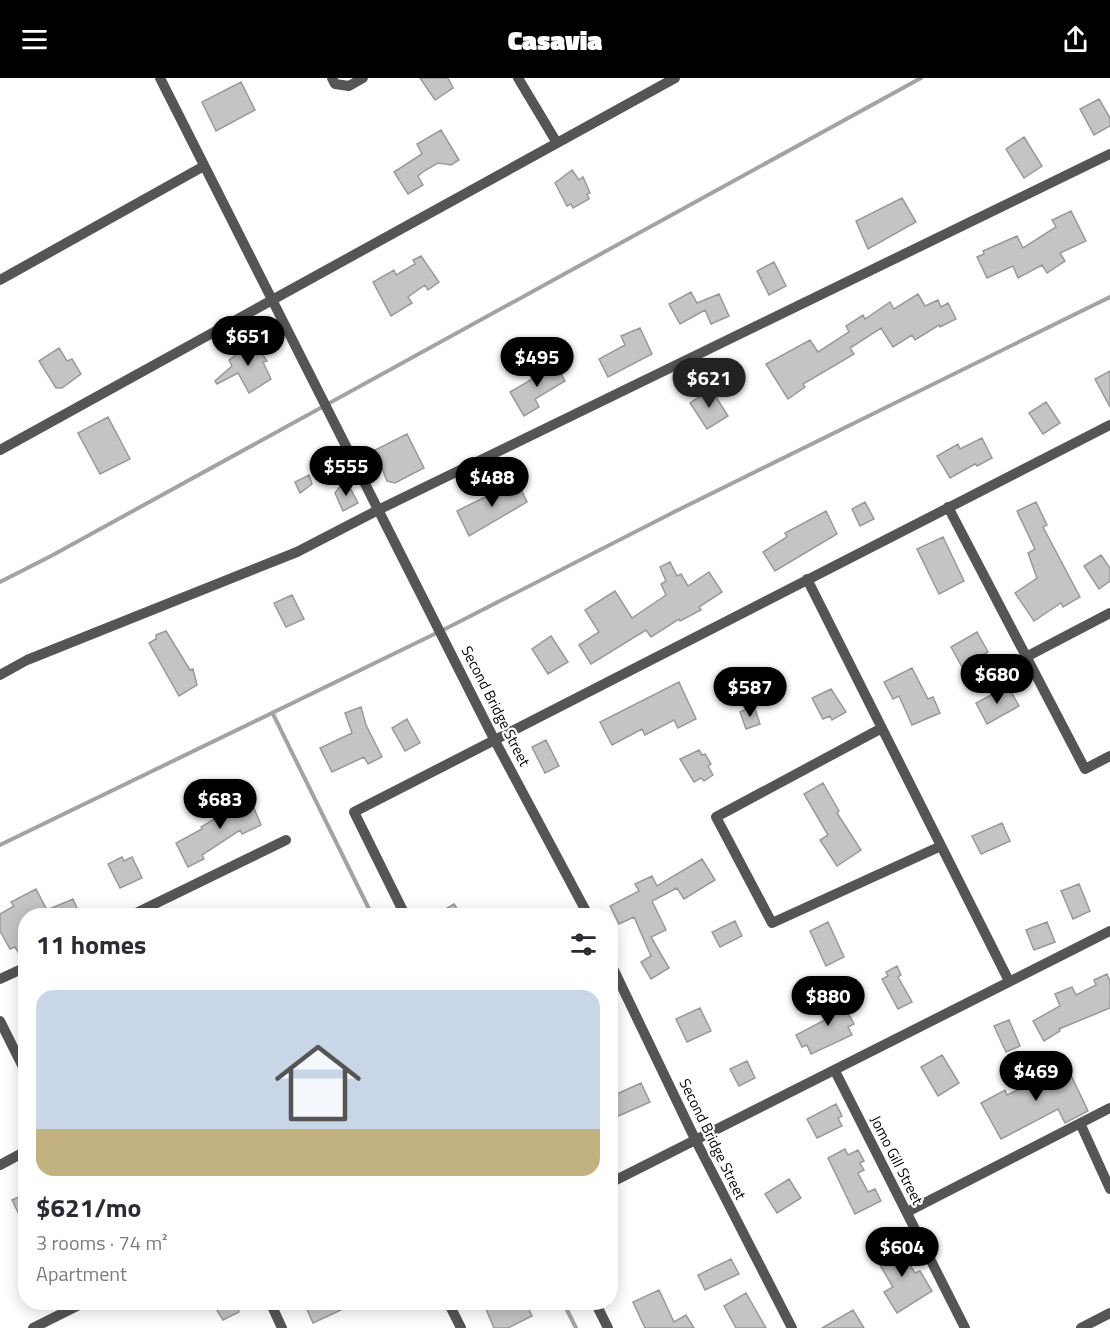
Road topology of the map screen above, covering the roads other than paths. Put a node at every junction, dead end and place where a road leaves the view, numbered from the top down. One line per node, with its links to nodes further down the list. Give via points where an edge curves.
1 (160, 78): 8 (street, Second Bridge Street)
2 (332, 78): 3 (street, via 335,84 349,86)
3 (363, 78)
4 (518, 78): 6 (street)
5 (675, 78): 6 (street)
6 (557, 143): 10 (street)
7 (1110, 154): 14 (street)
8 (204, 166): 9 (street); 10 (street, Second Bridge Street)
9 (0, 280)
10 (271, 302): 12 (street); 14 (street, Second Bridge Street)
11 (1110, 425): 13 (street)
12 (0, 450)
13 (948, 507): 15 (street); 17 (street)
14 (378, 510): 18 (street, via 297,552 27,660); 20 (street, Second Bridge Street)
15 (807, 579): 19 (street); 20 (street)
16 (1110, 612): 17 (street)
17 (1026, 657): 21 (street, via 1084,769)
18 (0, 675)
19 (882, 728): 23 (street); 23 (street, via 716,817 772,923)
20 (494, 739): 25 (street, via 354,812); 26 (street, Second Bridge Street)
21 (1110, 756)
22 (286, 840): 24 (street)
23 (941, 846): 31 (street)
24 (146, 908)
25 (402, 908)
26 (584, 908)
27 (1110, 931): 31 (street)
28 (18, 971): 30 (street)
29 (618, 979): 37 (street, Second Bridge Street)
30 (0, 980)
31 (1009, 981): 34 (street)
32 (0, 1021): 33 (street)
33 (18, 1057)
34 (835, 1071): 37 (street); 42 (street, Jomo Gill Street)
35 (1110, 1108): 36 (street)
36 (1080, 1123): 41 (street); 42 (street)
37 (695, 1139): 40 (street); 52 (street, Second Bridge Street)
38 (18, 1156): 39 (street)
39 (0, 1165)
40 (618, 1179)
41 (1110, 1189)
42 (907, 1212): 53 (street, Jomo Gill Street)
43 (70, 1310): 48 (street)
44 (274, 1310): 49 (street)
45 (452, 1310): 50 (street)
46 (599, 1310): 51 (street)
47 (1110, 1313): 54 (street)
48 (33, 1328)
49 (282, 1328)
50 (461, 1328)
51 (608, 1328)
52 (792, 1328)
53 (966, 1328)
54 (1081, 1328)

